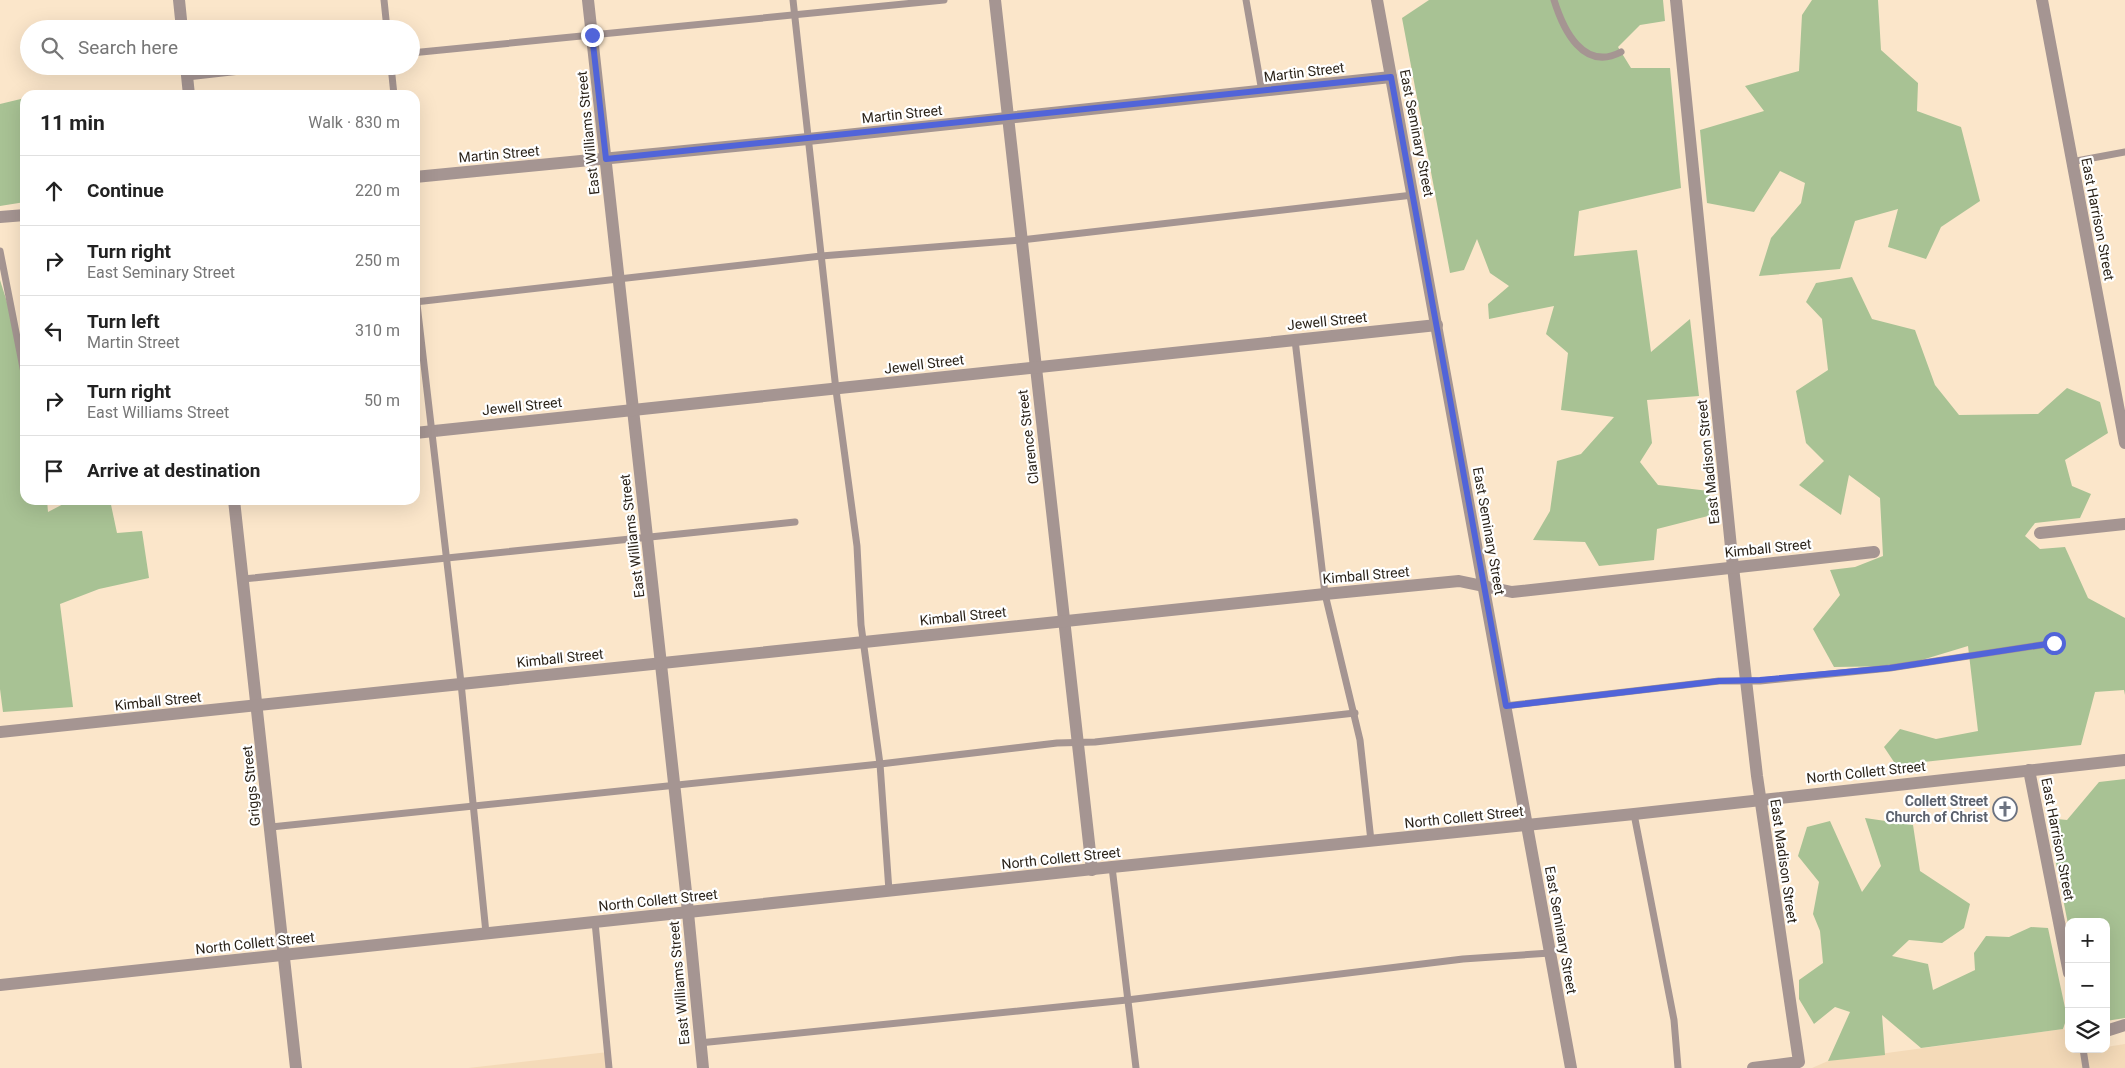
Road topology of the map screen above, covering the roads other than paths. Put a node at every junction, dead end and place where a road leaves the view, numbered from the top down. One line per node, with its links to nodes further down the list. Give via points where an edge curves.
1 (179, 0): 13 (street)
2 (384, 0): 14 (lane)
3 (588, 0): 15 (street, East Williams Street)
4 (793, 0): 12 (lane)
5 (944, 0): 12 (lane)
6 (995, 0): 24 (street, Clarence Street)
7 (1246, 0): 23 (lane)
8 (1377, 0): 20 (street, East Seminary Street)
9 (1554, 0): 17 (lane, via 1569,38 1581,49 1610,57)
10 (1676, 0): 55 (street, East Madison Street)
11 (2042, 0): 28 (street, East Harrison Street)
12 (795, 16): 15 (lane); 25 (lane)
13 (181, 20)
14 (386, 20)
15 (592, 35): 16 (lane); 27 (street, East Williams Street)
16 (420, 52)
17 (1621, 52)
18 (187, 75): 21 (street)
19 (392, 75): 22 (lane)
20 (1391, 77): 23 (street, Martin Street); 30 (street, East Seminary Street)
21 (189, 90)
22 (393, 90)
23 (1262, 92): 24 (street, Martin Street)
24 (1008, 118): 25 (street, Martin Street); 33 (street, Clarence Street)
25 (808, 139): 27 (street, Martin Street); 35 (lane)
26 (2125, 152): 28 (lane)
27 (606, 159): 29 (street, Martin Street); 36 (street, East Williams Street)
28 (2071, 162): 47 (street, East Harrison Street)
29 (420, 177)
30 (1413, 195): 33 (lane); 38 (street, East Seminary Street)
31 (20, 215): 32 (street)
32 (0, 217)
33 (1021, 240): 35 (lane); 42 (street, Clarence Street)
34 (0, 251): 39 (lane)
35 (821, 256): 36 (lane); 43 (lane)
36 (619, 281): 37 (lane); 44 (street, East Williams Street)
37 (420, 302)
38 (1437, 326): 41 (street, Jewell Street); 57 (street, East Seminary Street)
39 (20, 335)
40 (420, 336): 45 (lane)
41 (1295, 340): 42 (street, Jewell Street); 58 (lane)
42 (1035, 366): 43 (street, Jewell Street); 59 (street, Clarence Street)
43 (836, 390): 44 (street, Jewell Street); 60 (lane, via 857,546)
44 (632, 409): 45 (street, Jewell Street); 52 (street, East Williams Street)
45 (431, 431): 46 (street, Jewell Street); 54 (lane)
46 (420, 432)
47 (2125, 443)
48 (235, 505): 56 (street, Griggs Street)
49 (795, 522): 52 (lane)
50 (2125, 524): 51 (street)
51 (2040, 533)
52 (647, 537): 54 (lane); 62 (street, East Williams Street)
53 (1874, 552): 55 (street, Kimball Street)
54 (445, 558): 56 (lane); 64 (lane)
55 (1733, 567): 57 (street, Kimball Street, via 1512,592); 63 (street, East Madison Street)
56 (243, 579): 65 (street, Griggs Street)
57 (1484, 586): 58 (street, Kimball Street, via 1460,581); 66 (street, East Seminary Street)
58 (1325, 594): 59 (street, Kimball Street); 67 (lane)
59 (1064, 620): 60 (street, Kimball Street); 69 (street, Clarence Street)
60 (863, 642): 62 (street, Kimball Street); 71 (lane)
61 (2054, 643): 63 (lane, via 1890,668)
62 (661, 662): 64 (street, Kimball Street); 73 (street, East Williams Street)
63 (1746, 681): 66 (lane, via 1719,681); 74 (street, East Madison Street)
64 (461, 683): 65 (street, Kimball Street); 75 (lane)
65 (257, 705): 68 (street, Kimball Street); 78 (street, Griggs Street)
66 (1506, 706): 77 (street, East Seminary Street)
67 (1355, 713): 69 (lane); 79 (lane)
68 (0, 732)
69 (1078, 744): 71 (lane, via 1057,743); 81 (street, Clarence Street)
70 (2125, 760): 72 (street, North Collett Street)
71 (880, 764): 73 (lane); 82 (lane)
72 (2029, 770): 74 (street, North Collett Street); 88 (street, East Harrison Street)
73 (675, 784): 75 (lane); 83 (street, East Williams Street)
74 (1760, 799): 76 (street, North Collett Street); 95 (street, East Madison Street)
75 (472, 807): 78 (lane); 85 (lane)
76 (1634, 814): 77 (street, North Collett Street); 101 (lane, via 1674,1020)
77 (1528, 825): 79 (street, North Collett Street); 86 (street, East Seminary Street)
78 (271, 827): 87 (street, Griggs Street)
79 (1371, 841): 80 (street, North Collett Street)
80 (1112, 867): 81 (street, North Collett Street); 90 (lane)
81 (1092, 870): 82 (street, North Collett Street)
82 (889, 892): 83 (street, North Collett Street)
83 (688, 912): 84 (street, North Collett Street); 93 (street, East Williams Street)
84 (595, 922): 85 (street, North Collett Street); 97 (lane)
85 (486, 933): 87 (street, North Collett Street)
86 (1550, 953): 90 (lane, via 1463,959); 100 (street, East Seminary Street)
87 (285, 955): 89 (street, North Collett Street); 96 (street, Griggs Street)
88 (2067, 963)
89 (0, 985)
90 (1128, 1000): 93 (lane); 99 (lane)
91 (2125, 1026): 92 (street)
92 (2110, 1030)
93 (699, 1043): 98 (street, East Williams Street)
94 (2084, 1053): 103 (lane)
95 (1801, 1065): 102 (street)
96 (296, 1068)
97 (609, 1068)
98 (703, 1068)
99 (1136, 1068)
100 (1571, 1068)
101 (1678, 1068)
102 (1753, 1068)
103 (2086, 1068)

